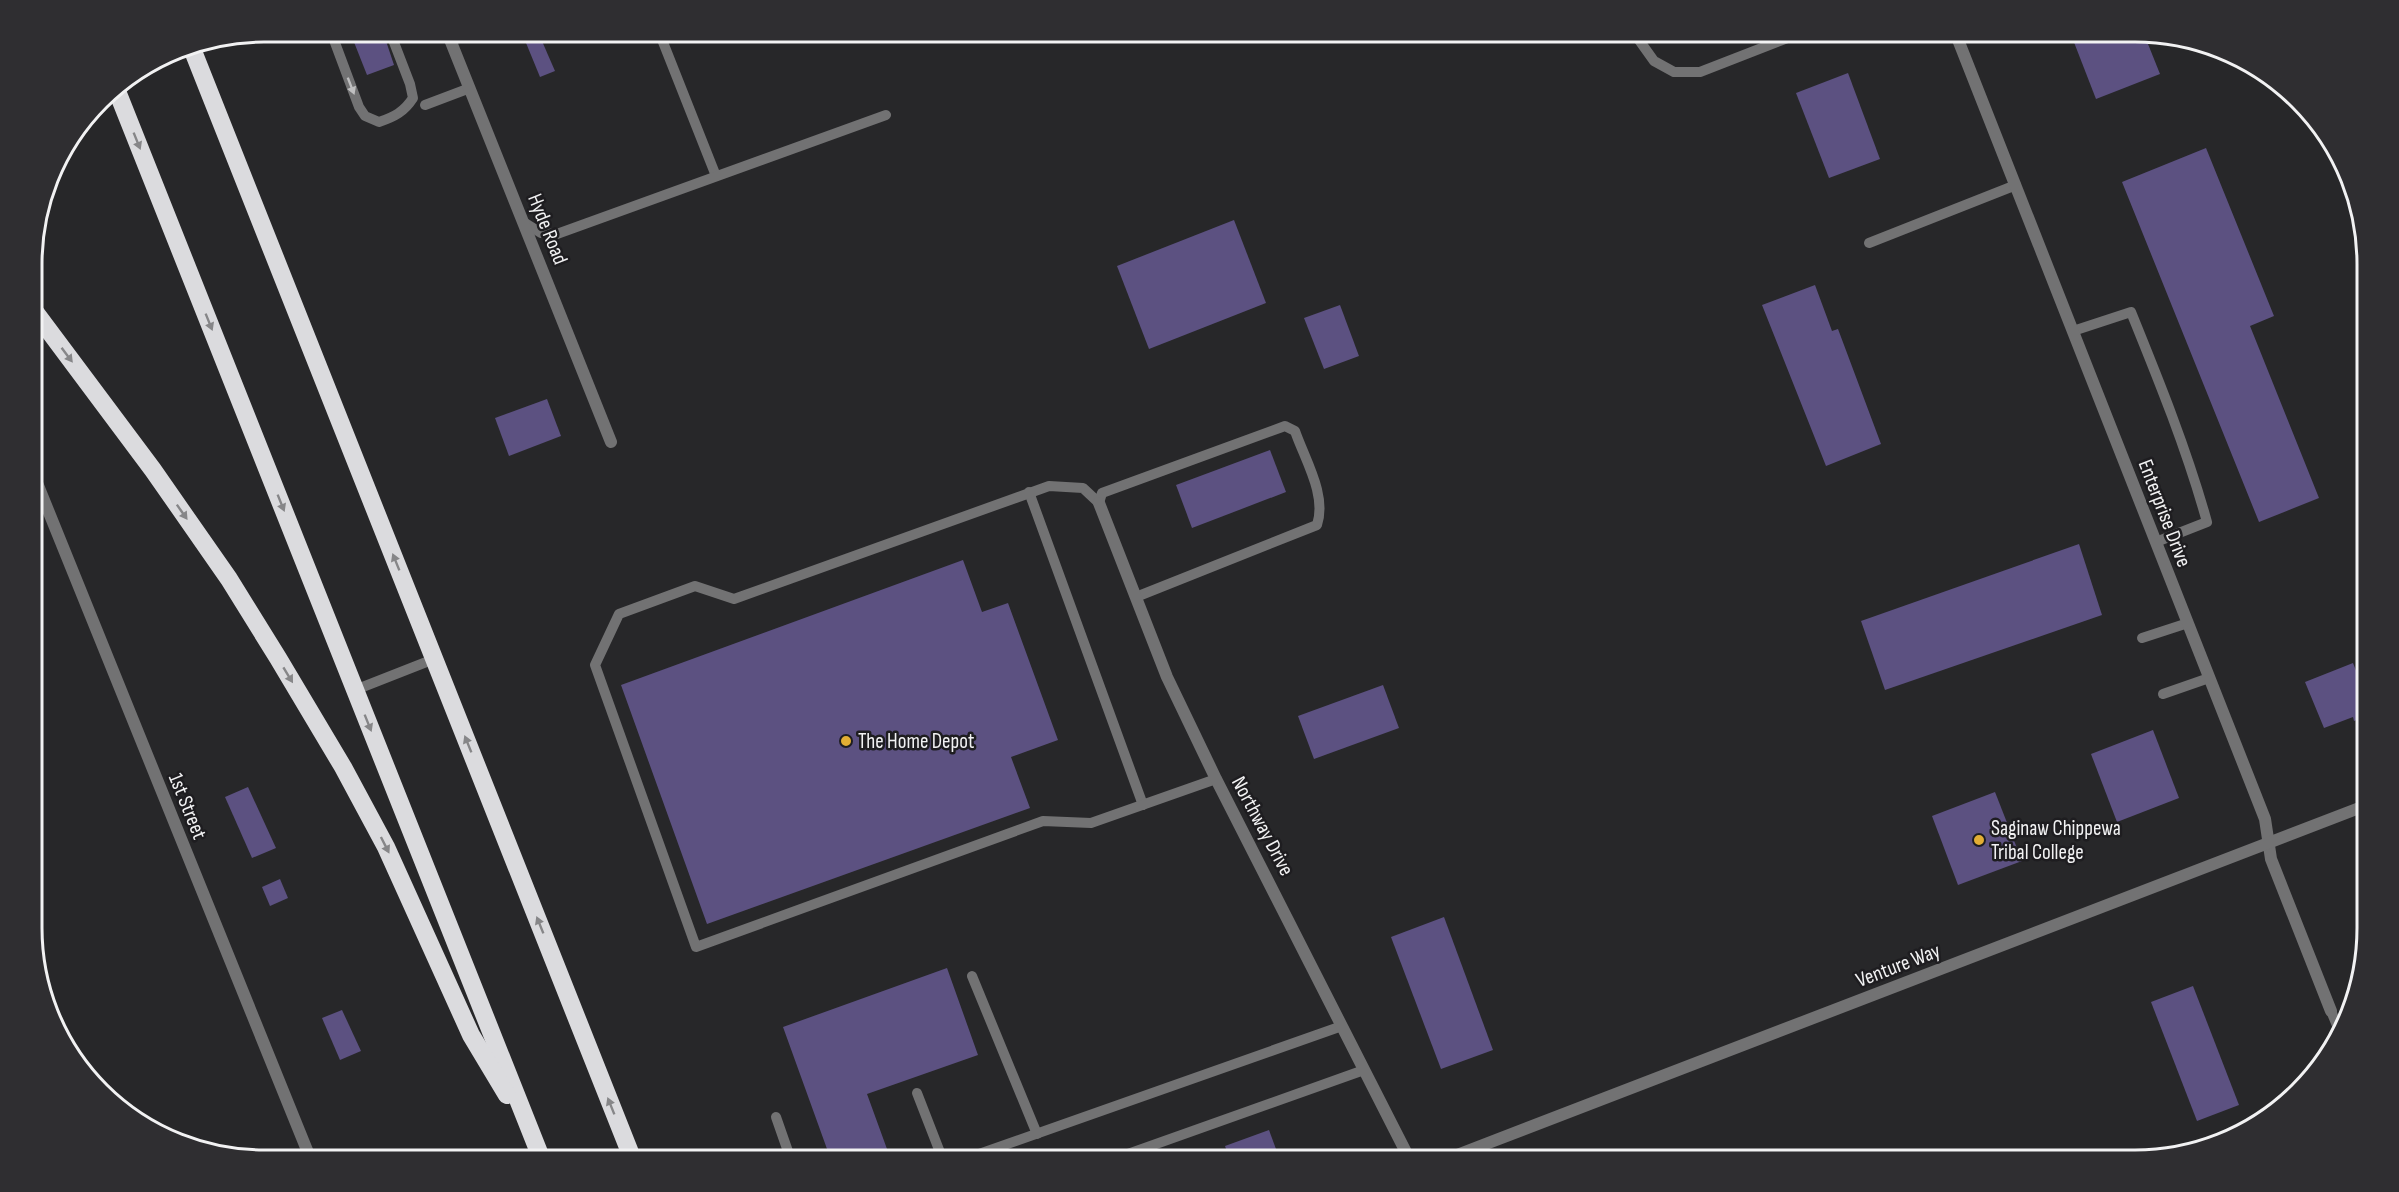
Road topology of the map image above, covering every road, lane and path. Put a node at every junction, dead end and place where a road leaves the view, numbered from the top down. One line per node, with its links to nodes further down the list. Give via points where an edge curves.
1 (335, 42): 2 (lane, one-way to 2, via 359,107 379,122 399,115 413,98)
2 (394, 42)
3 (451, 42): 9 (street, Hyde Road)
4 (662, 42): 13 (lane)
5 (1640, 42): 6 (lane, via 1654,62 1674,72 1700,72)
6 (1777, 42)
7 (1959, 42): 14 (street, Enterprise Drive)
8 (194, 53): 27 (highway, one-way to 8)
9 (470, 88): 11 (lane); 15 (street, Hyde Road)
10 (119, 96): 29 (highway, one-way to 29)
11 (425, 105)
12 (886, 115): 13 (lane)
13 (716, 176): 15 (lane, via 557,234 541,232)
14 (2016, 185): 16 (lane); 18 (street, Enterprise Drive)
15 (525, 223): 19 (street, Hyde Road)
16 (1869, 243)
17 (42, 321): 43 (highway, one-way to 43, via 153,470 229,579 284,668 386,848 471,1035)
18 (2073, 331): 23 (street, Enterprise Drive); 23 (lane, via 2131,312 2162,388 2208,522)
19 (611, 442)
20 (1029, 492): 22 (lane, via 1049,486 1075,486); 32 (lane); 32 (lane, via 734,599 695,586 620,614 595,665 696,947 1043,821 1091,823)
21 (42, 495): 44 (street, 1st Street)
22 (1099, 503): 24 (street, Northway Drive); 24 (lane, via 1102,493 1186,461 1286,426 1294,431 1321,501 1317,525)
23 (2156, 542): 25 (street, Enterprise Drive)
24 (1136, 597): 31 (street, Northway Drive, via 1167,677)
25 (2188, 623): 26 (lane); 28 (street, Enterprise Drive)
26 (2142, 638)
27 (434, 659): 29 (lane); 46 (highway, one-way to 27)
28 (2209, 678): 30 (lane); 34 (street, Enterprise Drive, via 2265,819)
29 (355, 690): 43 (highway, one-way to 43)
30 (2163, 694)
31 (1216, 779): 32 (lane); 38 (street, Northway Drive)
32 (1143, 805)
33 (2357, 810): 34 (street, Venture Way)
34 (2268, 843): 36 (street, Enterprise Drive); 52 (street, Venture Way)
35 (972, 976): 42 (lane)
36 (2331, 1011): 37 (lane)
37 (2336, 1022)
38 (1342, 1026): 39 (street, Northway Drive); 42 (lane)
39 (1364, 1070): 50 (lane); 51 (street, Northway Drive)
40 (917, 1093): 48 (lane)
41 (776, 1116): 47 (lane)
42 (1037, 1134): 49 (lane)
43 (534, 1141): 45 (highway)
44 (306, 1150)
45 (538, 1150)
46 (629, 1150)
47 (788, 1150)
48 (939, 1150)
49 (991, 1150)
50 (1139, 1150)
51 (1405, 1150)
52 (1470, 1150)

